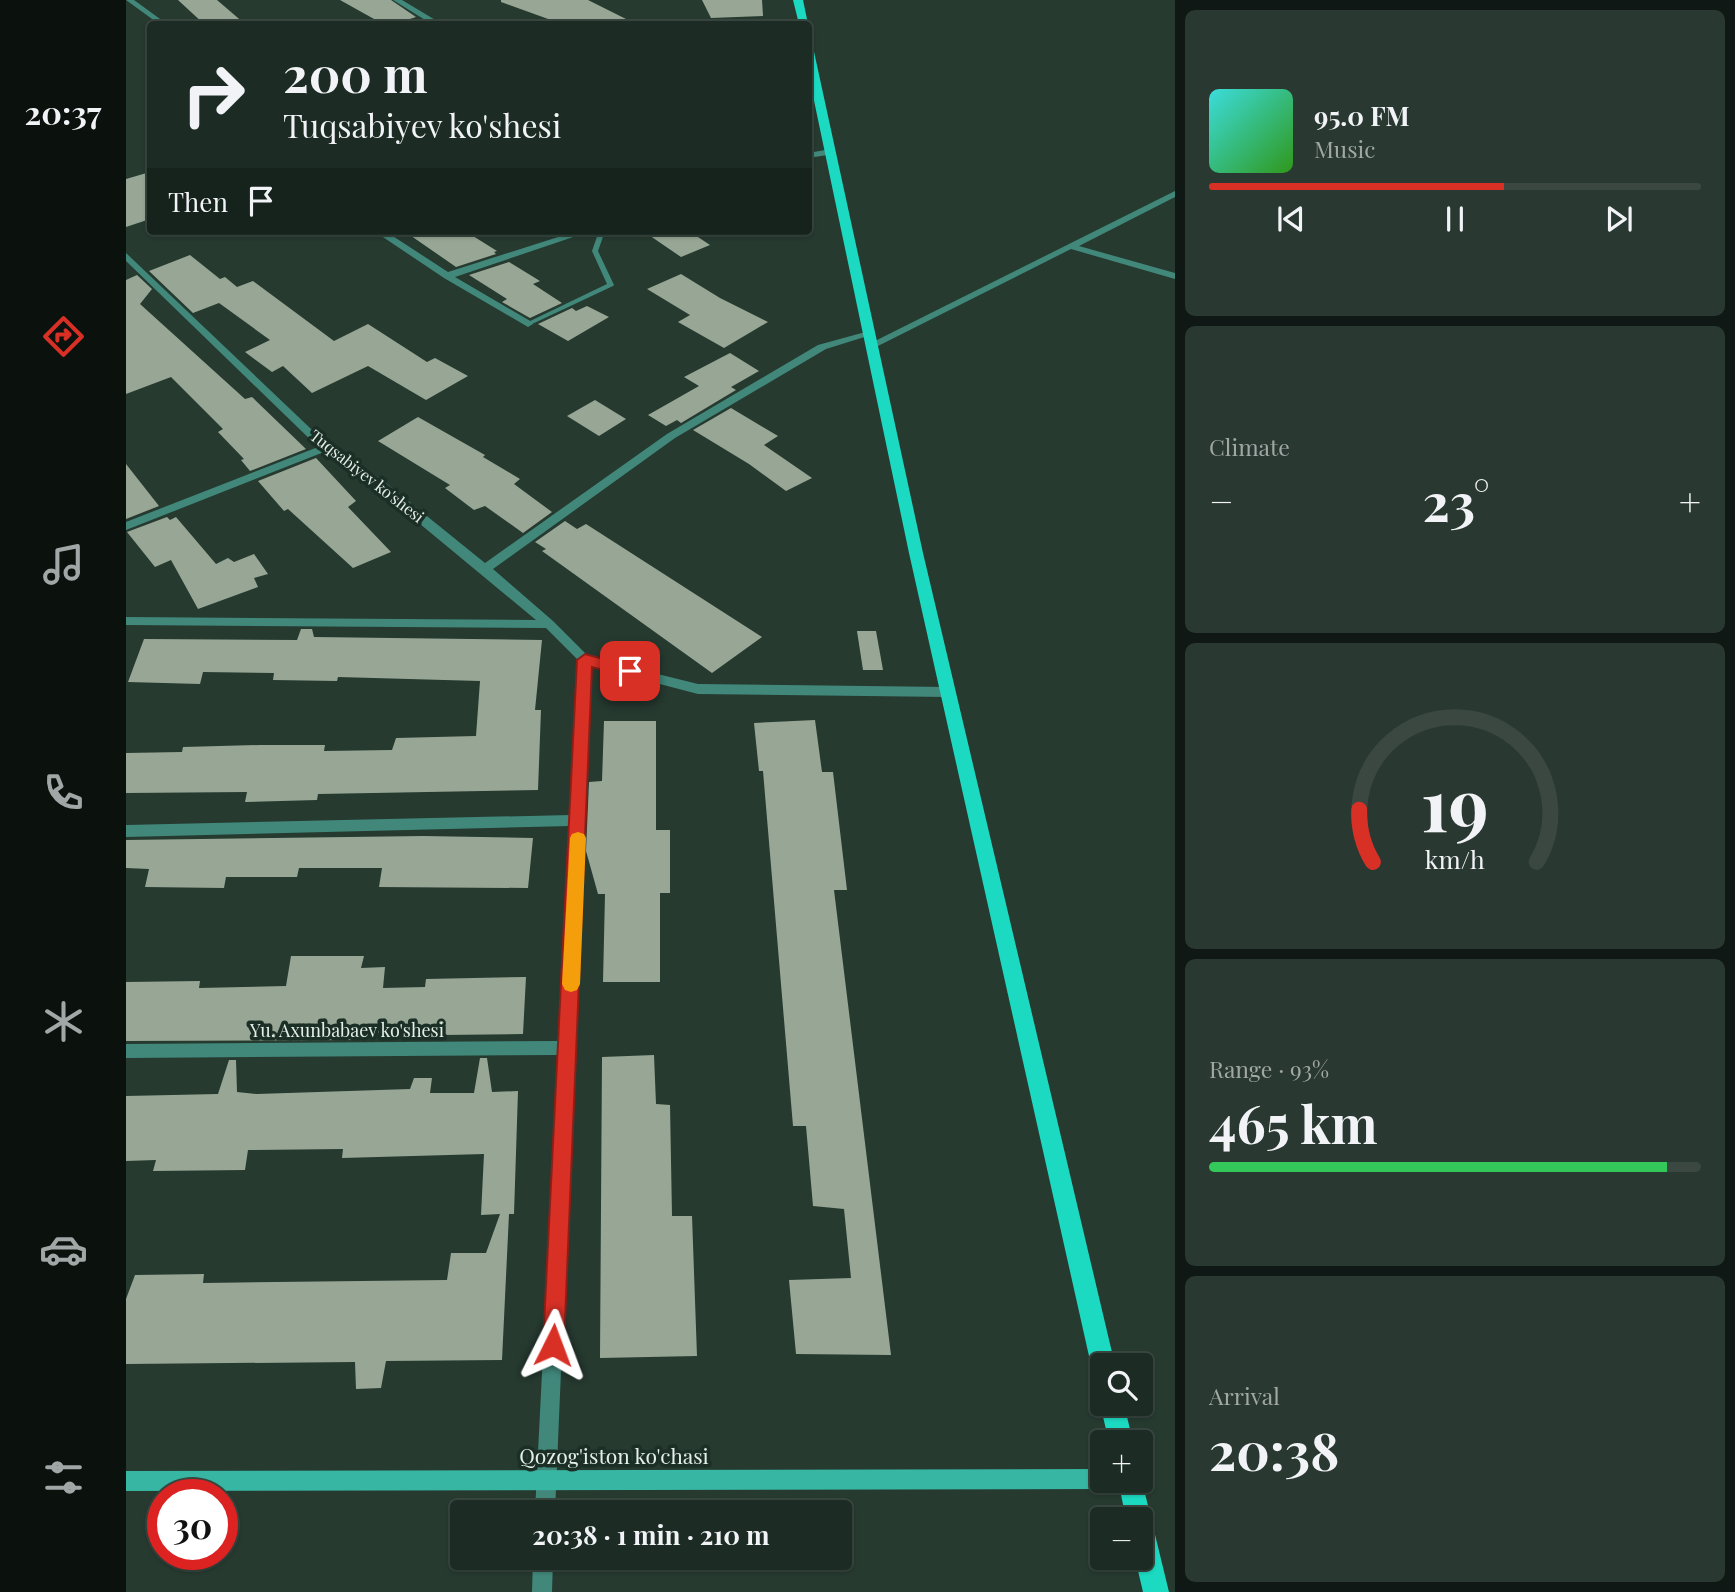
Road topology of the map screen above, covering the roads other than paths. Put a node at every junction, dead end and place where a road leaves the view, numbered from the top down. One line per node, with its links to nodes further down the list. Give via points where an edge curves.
1 (129, 0): 4 (street)
2 (397, 0): 5 (street)
3 (799, 0): 6 (main road)
4 (159, 21)
5 (433, 21)
6 (803, 21)
7 (812, 65): 8 (main road)
8 (831, 152): 9 (street); 19 (main road)
9 (812, 155)
10 (1175, 194): 14 (street)
11 (385, 235): 16 (street)
12 (574, 235): 16 (street)
13 (601, 235): 18 (lane, via 595,251 611,285)
14 (1070, 246): 17 (street); 19 (street)
15 (126, 256): 20 (street, Tuqsabiyev ko'shesi)
16 (447, 276): 18 (street)
17 (1175, 276)
18 (528, 324)
19 (871, 339): 22 (street, via 822,347 671,436); 26 (main road)
20 (325, 447): 21 (street); 22 (street, Tuqsabiyev ko'shesi, via 377,482)
21 (126, 526)
22 (485, 569): 24 (street, Tuqsabiyev ko'shesi)
23 (126, 621): 24 (street)
24 (549, 624): 25 (street, Tuqsabiyev ko'shesi)
25 (585, 660): 26 (street, via 698,689); 27 (street)
26 (948, 692): 31 (main road)
27 (579, 820): 28 (street); 29 (street)
28 (126, 831)
29 (568, 1048): 30 (street, Yu. Axunbabaev ko'shesi); 32 (street)
30 (126, 1051)
31 (1100, 1353)
32 (547, 1479): 33 (street, Qozog'iston ko'chasi); 34 (street, Qozog'iston ko'chasi); 35 (street)
33 (1090, 1479)
34 (126, 1480)
35 (546, 1500)
36 (542, 1570): 38 (street)
37 (1151, 1570): 39 (main road)
38 (541, 1592)
39 (1156, 1592)

